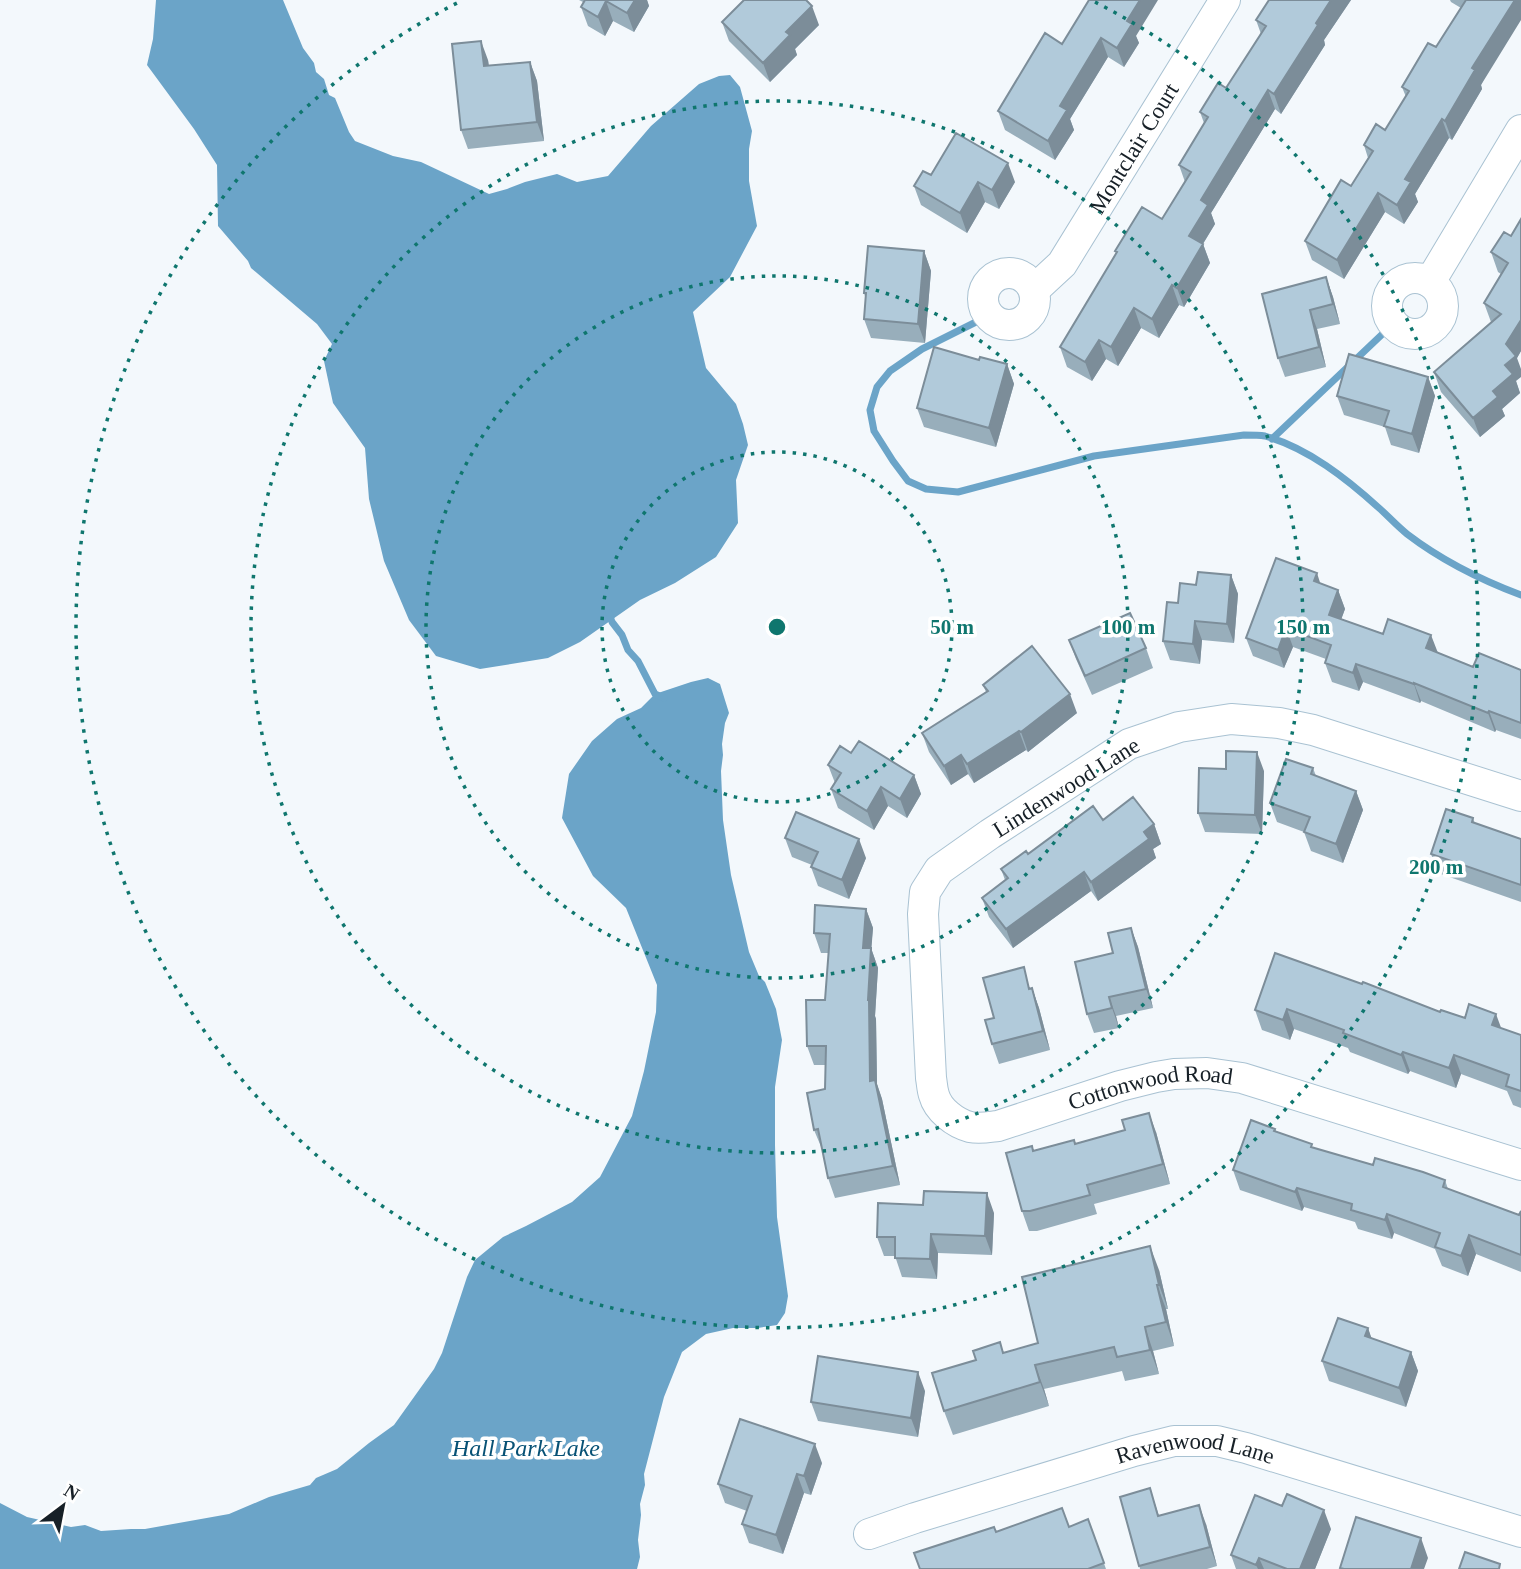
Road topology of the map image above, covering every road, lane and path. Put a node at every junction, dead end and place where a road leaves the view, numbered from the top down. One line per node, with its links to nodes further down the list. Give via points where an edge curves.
1 (1225, 0): 4 (street, Montclair Court, via 1062,264)
2 (1521, 130): 3 (street)
3 (1430, 282)
4 (1034, 289)
5 (1521, 796): 6 (street, Lindenwood Lane, via 1279,723 1231,719 1179,727 1118,751 939,870 925,892)
6 (924, 944): 7 (street, Cottonwood Road, via 934,1096 940,1107 962,1124 998,1126 1132,1083 1207,1073 1242,1078)
7 (1521, 1165)
8 (1521, 1532): 9 (street, Ravenwood Lane, via 1247,1448 1195,1440 1133,1451)
9 (869, 1534)

